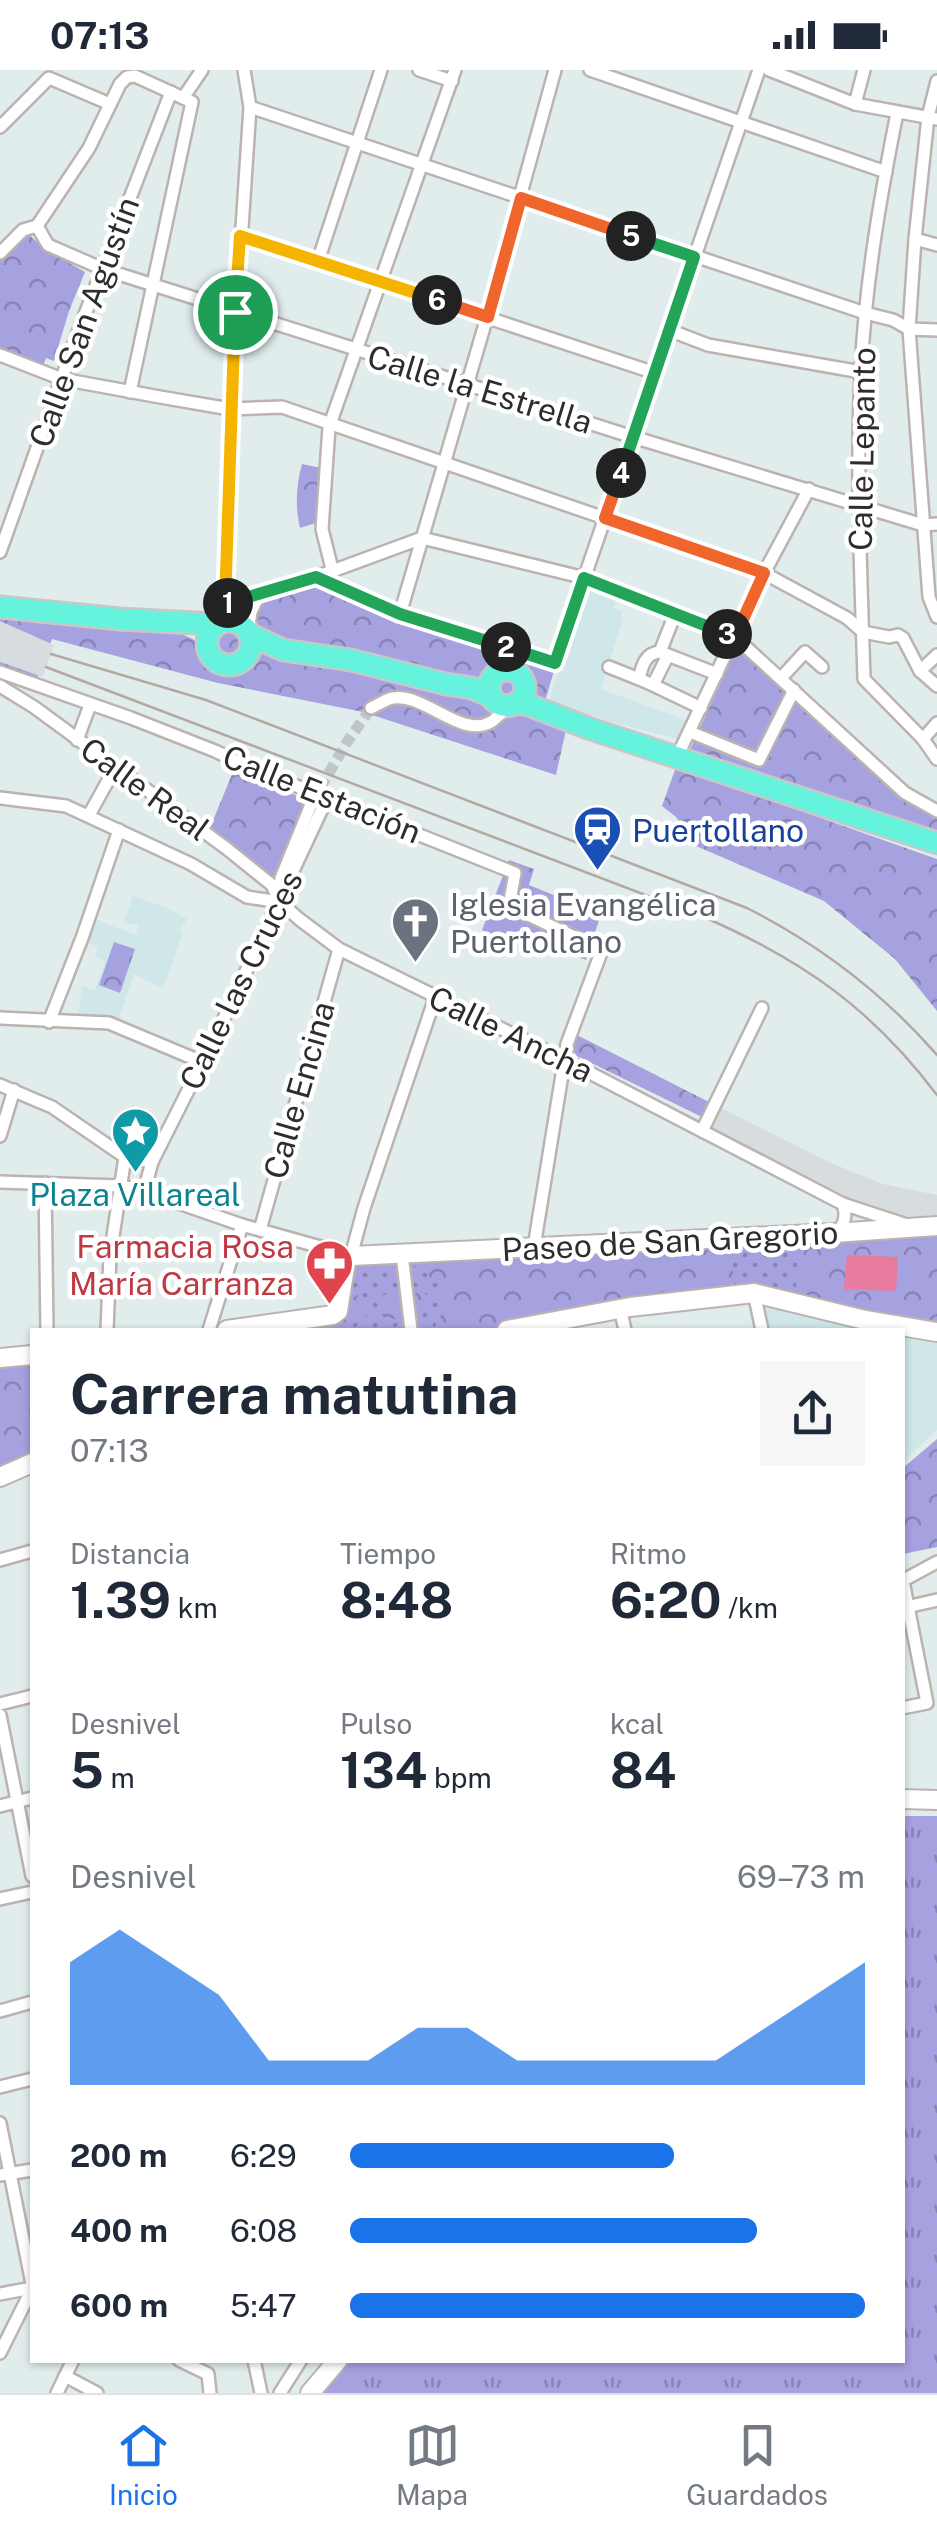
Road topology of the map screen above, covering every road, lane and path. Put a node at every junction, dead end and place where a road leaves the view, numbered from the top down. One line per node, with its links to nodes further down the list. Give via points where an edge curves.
1 (202, 70): 12 (street, Calle San Agustín)
2 (244, 70): 15 (street)
3 (381, 70): 20 (street)
4 (419, 70): 10 (street)
5 (555, 70): 25 (street)
6 (590, 70): 19 (street)
7 (759, 70): 19 (street)
8 (768, 70): 14 (street)
9 (864, 70): 14 (street)
10 (453, 75): 21 (street)
11 (937, 81): 18 (street)
12 (177, 95): 13 (street, via 126,77); 33 (street, Calle San Agustín); 35 (street, via 192,102)
13 (110, 104): 17 (street, via 49,78); 26 (street)
14 (855, 104): 16 (street)
15 (250, 107): 20 (street); 27 (street)
16 (898, 113): 18 (street); 22 (street, Calle Lepanto)
17 (2, 118)
18 (933, 118): 23 (street)
19 (740, 124): 22 (street); 31 (street)
20 (357, 142): 21 (street); 32 (street)
21 (422, 164): 25 (street); 34 (street)
22 (886, 172): 37 (street, Calle Lepanto)
23 (921, 184): 24 (street); 28 (street)
24 (937, 188)
25 (521, 198): 31 (street); 38 (street)
26 (37, 226): 30 (street, via 22,230); 33 (street, Calle la Estrella, via 48,245)
27 (240, 236): 32 (street); 36 (street)
28 (915, 238): 29 (street); 39 (street)
29 (937, 244)
30 (0, 252)
31 (694, 257): 37 (street); 40 (street)
32 (318, 262): 34 (street)
33 (102, 269): 35 (street, Calle la Estrella); 46 (street, Calle San Agustín)
34 (381, 282): 38 (street); 42 (street)
35 (153, 284): 36 (street, Calle la Estrella); 48 (street)
36 (235, 312): 42 (street, Calle la Estrella); 49 (street)
37 (865, 313): 39 (street); 44 (street, Calle Lepanto)
38 (488, 317): 45 (street); 47 (street)
39 (910, 329): 41 (street); 56 (street)
40 (670, 330): 44 (street, via 708,344); 45 (street)
41 (937, 330)
42 (357, 350): 47 (street, Calle la Estrella); 50 (street)
43 (0, 356): 46 (street)
44 (861, 372): 54 (street, Calle Lepanto)
45 (655, 373): 51 (street)
46 (62, 379): 48 (street); 58 (street, Calle San Agustín)
47 (468, 384): 51 (street, Calle la Estrella); 52 (street)
48 (130, 392): 49 (street)
49 (230, 409): 50 (street, via 282,407); 67 (street)
50 (331, 423): 52 (street); 59 (street, via 322,529)
51 (633, 437): 53 (street, Calle la Estrella); 55 (street)
52 (446, 462): 55 (street); 57 (street)
53 (809, 489): 54 (street, Calle la Estrella); 60 (street)
54 (858, 504): 56 (street, Calle la Estrella); 71 (street, Calle Lepanto)
55 (605, 518): 60 (street); 62 (street)
56 (930, 524): 68 (street, via 928,597)
57 (422, 538): 59 (street); 62 (street); 65 (street)
58 (0, 552)
59 (332, 569): 61 (street)
60 (764, 573): 71 (street); 72 (street)
61 (316, 577): 63 (street); 65 (street)
62 (584, 578): 66 (street); 88 (street, via 555,663)
63 (260, 595): 67 (street); 70 (street)
64 (0, 608): 69 (highway)
65 (400, 614): 88 (street)
66 (675, 614): 72 (street); 75 (street)
67 (221, 616): 69 (highway); 70 (highway); 73 (highway)
68 (937, 617)
69 (120, 619): 73 (highway, via 190,635)
70 (248, 632): 74 (highway); 77 (highway, via 250,648)
71 (863, 632): 81 (street, via 903,638); 96 (street, Calle Lepanto, via 864,679)
72 (735, 637): 82 (street); 84 (street)
73 (207, 648): 77 (highway, via 218,662)
74 (283, 650): 77 (highway); 88 (highway, via 446,684)
75 (664, 653): 82 (street); 85 (street, via 647,656); 86 (street)
76 (937, 655): 81 (street)
77 (242, 660)
78 (822, 667): 84 (street, via 802,650)
79 (609, 668): 85 (street)
80 (0, 672): 83 (street, Calle Estación)
81 (920, 672): 87 (street)
82 (717, 674): 93 (street)
83 (17, 677): 89 (street); 91 (street, Calle Estación)
84 (782, 678): 90 (street)
85 (639, 679): 86 (street)
86 (653, 685): 93 (street)
87 (937, 686)
88 (507, 688): 92 (street, via 477,726 410,699 392,698); 98 (highway, via 540,711)
89 (5, 689): 97 (street, Calle Real)
90 (794, 690): 95 (street, via 759,760); 104 (street, via 905,793)
91 (90, 705): 97 (street); 101 (street, Calle Estación)
92 (371, 708)
93 (701, 708): 95 (street)
94 (937, 723): 96 (street)
95 (690, 732): 98 (street)
96 (923, 739): 99 (street, Calle Lepanto)
97 (77, 740): 100 (street, Calle Real)
98 (678, 757): 107 (highway)
99 (937, 759)
100 (116, 768): 105 (street); 108 (street, Calle Real, via 272,885)
101 (328, 796): 108 (street, Calle las Cruces); 114 (street, Calle Estación, via 515,873 508,906 602,950)
102 (0, 798): 105 (street)
103 (312, 802): 108 (street, via 281,878)
104 (937, 810)
105 (89, 815): 106 (street)
106 (119, 830): 108 (street, via 247,897); 113 (street)
107 (937, 844)
108 (280, 902): 109 (street, Calle Ancha); 115 (street, Calle las Cruces)
109 (339, 949): 110 (street, Calle Ancha); 129 (street, Calle Encina)
110 (435, 998): 114 (street, Calle Ancha); 134 (street)
111 (762, 1008): 118 (street)
112 (0, 1018): 113 (street)
113 (48, 1022): 115 (street, via 109,1022)
114 (565, 1060): 118 (street, Calle Ancha); 132 (street)
115 (202, 1062): 121 (street, Calle las Cruces)
116 (0, 1085): 117 (street)
117 (14, 1090): 119 (street); 120 (street)
118 (702, 1131): 126 (street, Calle Ancha)
119 (0, 1136)
120 (125, 1157): 121 (street); 124 (street)
121 (152, 1162): 125 (street)
122 (0, 1182): 123 (street)
123 (45, 1183): 124 (street); 138 (street)
124 (120, 1186): 125 (street); 139 (street)
125 (144, 1190): 127 (street)
126 (846, 1205): 128 (street, Calle Ancha); 130 (street, Calle Ancha); 131 (street)
127 (242, 1226): 129 (street); 140 (street)
128 (931, 1228): 130 (main road, Paseo de San Gregorio)
129 (260, 1230): 134 (street)
130 (880, 1231): 131 (main road, Paseo de San Gregorio)
131 (834, 1234): 132 (main road, Paseo de San Gregorio)
132 (534, 1247): 133 (main road, Paseo de San Gregorio)
133 (402, 1254): 134 (main road, Paseo de San Gregorio); 142 (street)
134 (350, 1256): 137 (main road)
135 (754, 1293): 136 (main road, Paseo de San Gregorio); 145 (street); 146 (main road, Paseo de San Gregorio)
136 (620, 1308): 143 (main road, Paseo de San Gregorio); 144 (street)
137 (336, 1320): 141 (main road)
138 (48, 1328)
139 (107, 1328)
140 (210, 1328)
141 (249, 1328)
142 (412, 1328)
143 (518, 1328)
144 (624, 1328)
145 (762, 1328)
146 (937, 1332)
147 (30, 1355): 148 (main road)
148 (0, 1358)
149 (30, 1464): 150 (main road)
150 (0, 1478)
151 (30, 1552): 152 (street)
152 (0, 1560)
153 (937, 1562): 154 (street)
154 (905, 1578)
155 (937, 1600): 156 (street)
156 (905, 1607): 159 (street, via 928,1703)
157 (30, 1696): 158 (street)
158 (0, 1704)
159 (905, 1707)
160 (0, 1716): 164 (street)
161 (30, 1799): 164 (street)
162 (905, 1799): 163 (main road)
163 (937, 1800)
164 (18, 1802): 165 (street); 166 (street)
165 (0, 1806)
166 (30, 1865)
167 (30, 1892): 168 (street)
168 (0, 1899)
169 (30, 2003): 170 (street)
170 (0, 2011)
171 (30, 2080): 172 (street)
172 (0, 2087)
173 (0, 2123): 175 (street)
174 (30, 2170): 175 (street)
175 (5, 2174): 176 (street)
176 (30, 2279)
177 (30, 2287): 179 (street)
178 (30, 2291): 180 (street)
179 (0, 2294)
180 (0, 2353)
181 (72, 2363): 186 (street)
182 (185, 2363): 189 (street, via 208,2374)
183 (255, 2363): 190 (street)
184 (300, 2363): 191 (street)
185 (335, 2363): 192 (main road)
186 (65, 2376): 187 (street); 188 (street)
187 (57, 2393)
188 (97, 2393)
189 (210, 2393)
190 (261, 2393)
191 (280, 2393)
192 (310, 2393)

